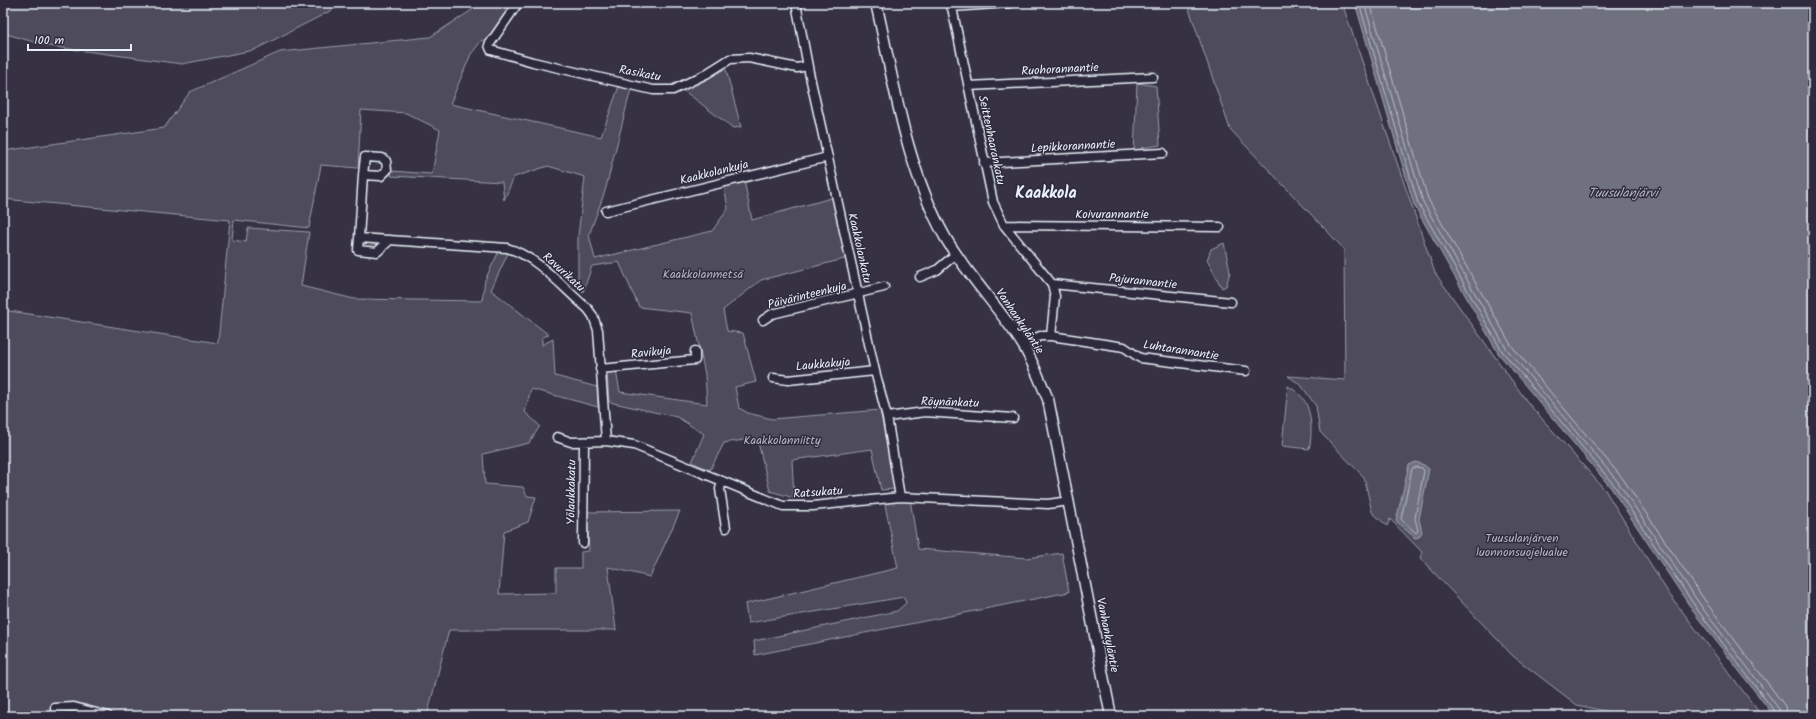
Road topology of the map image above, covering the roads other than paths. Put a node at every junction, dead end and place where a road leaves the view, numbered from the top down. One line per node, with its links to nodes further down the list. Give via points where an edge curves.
1 (518, 3): 6 (street, Rasikatu, via 489,45 491,50 653,90 673,90 730,59 749,58 797,68)
2 (796, 3): 6 (street, Kaakkolankatu)
3 (876, 3): 18 (street, Vanhankyläntie, via 894,87 916,170 924,195)
4 (1010, 3): 5 (street)
5 (951, 5): 8 (street, Seittenhaarankatu)
6 (807, 66): 10 (street, Kaakkolankatu)
7 (1153, 77): 8 (street, Ruohorannantie)
8 (969, 86): 11 (street, Seittenhaarankatu)
9 (1163, 153): 11 (street, Lepikkorannantie)
10 (828, 157): 13 (street, Kaakkolankuja); 22 (street, Kaakkolankatu)
11 (984, 163): 14 (street, Seittenhaarankatu, via 994,202)
12 (363, 175): 16 (street)
13 (606, 211)
14 (1004, 225): 15 (street, Koivurannantie); 20 (street, Seittenhaarankatu)
15 (1220, 227)
16 (359, 238): 17 (street, Ravurikatu); 17 (street, via 358,250 377,252)
17 (390, 240): 28 (street, Ravurikatu, via 507,248 523,254 593,316 598,330)
18 (956, 254): 19 (street, via 937,270); 26 (street, Vanhankyläntie)
19 (920, 278)
20 (1052, 284): 23 (street, Pajurannantie); 25 (street, via 1055,296)
21 (884, 287): 22 (street, Päivärinteenkuja)
22 (858, 294): 24 (street, Päivärinteenkuja, via 772,314); 29 (street, Kaakkolankatu)
23 (1231, 302)
24 (763, 320)
25 (1051, 336): 26 (street, Luhtarannantie, via 1040,336); 30 (street, Luhtarannantie, via 1124,347 1140,358)
26 (1022, 345): 39 (street, Vanhankyläntie, via 1034,365 1048,400)
27 (695, 351): 28 (street, Ravikuja, via 695,360)
28 (600, 369): 35 (street, Ravurikatu)
29 (875, 371): 31 (street, Laukkakuja, via 788,380); 32 (street, Kaakkolankatu)
30 (1246, 371)
31 (773, 378)
32 (887, 417): 33 (street, Röynänkatu, via 925,412); 38 (street, Kaakkolankatu)
33 (1013, 418)
34 (557, 437): 36 (street, Ratsukatu, via 571,442)
35 (606, 441): 36 (street, Ratsukatu); 37 (street, Ratsukatu, via 634,445)
36 (584, 442): 41 (street, Yölaukkakatu)
37 (722, 481): 38 (street, Ratsukatu, via 783,506 813,506); 40 (street, via 720,488)
38 (900, 497): 39 (street, Ratsukatu, via 1048,504)
39 (1069, 501): 44 (street, Vanhankyläntie)
40 (726, 528)
41 (582, 542)
42 (56, 708): 43 (street, via 74,707)
43 (108, 716)
44 (1111, 716)

